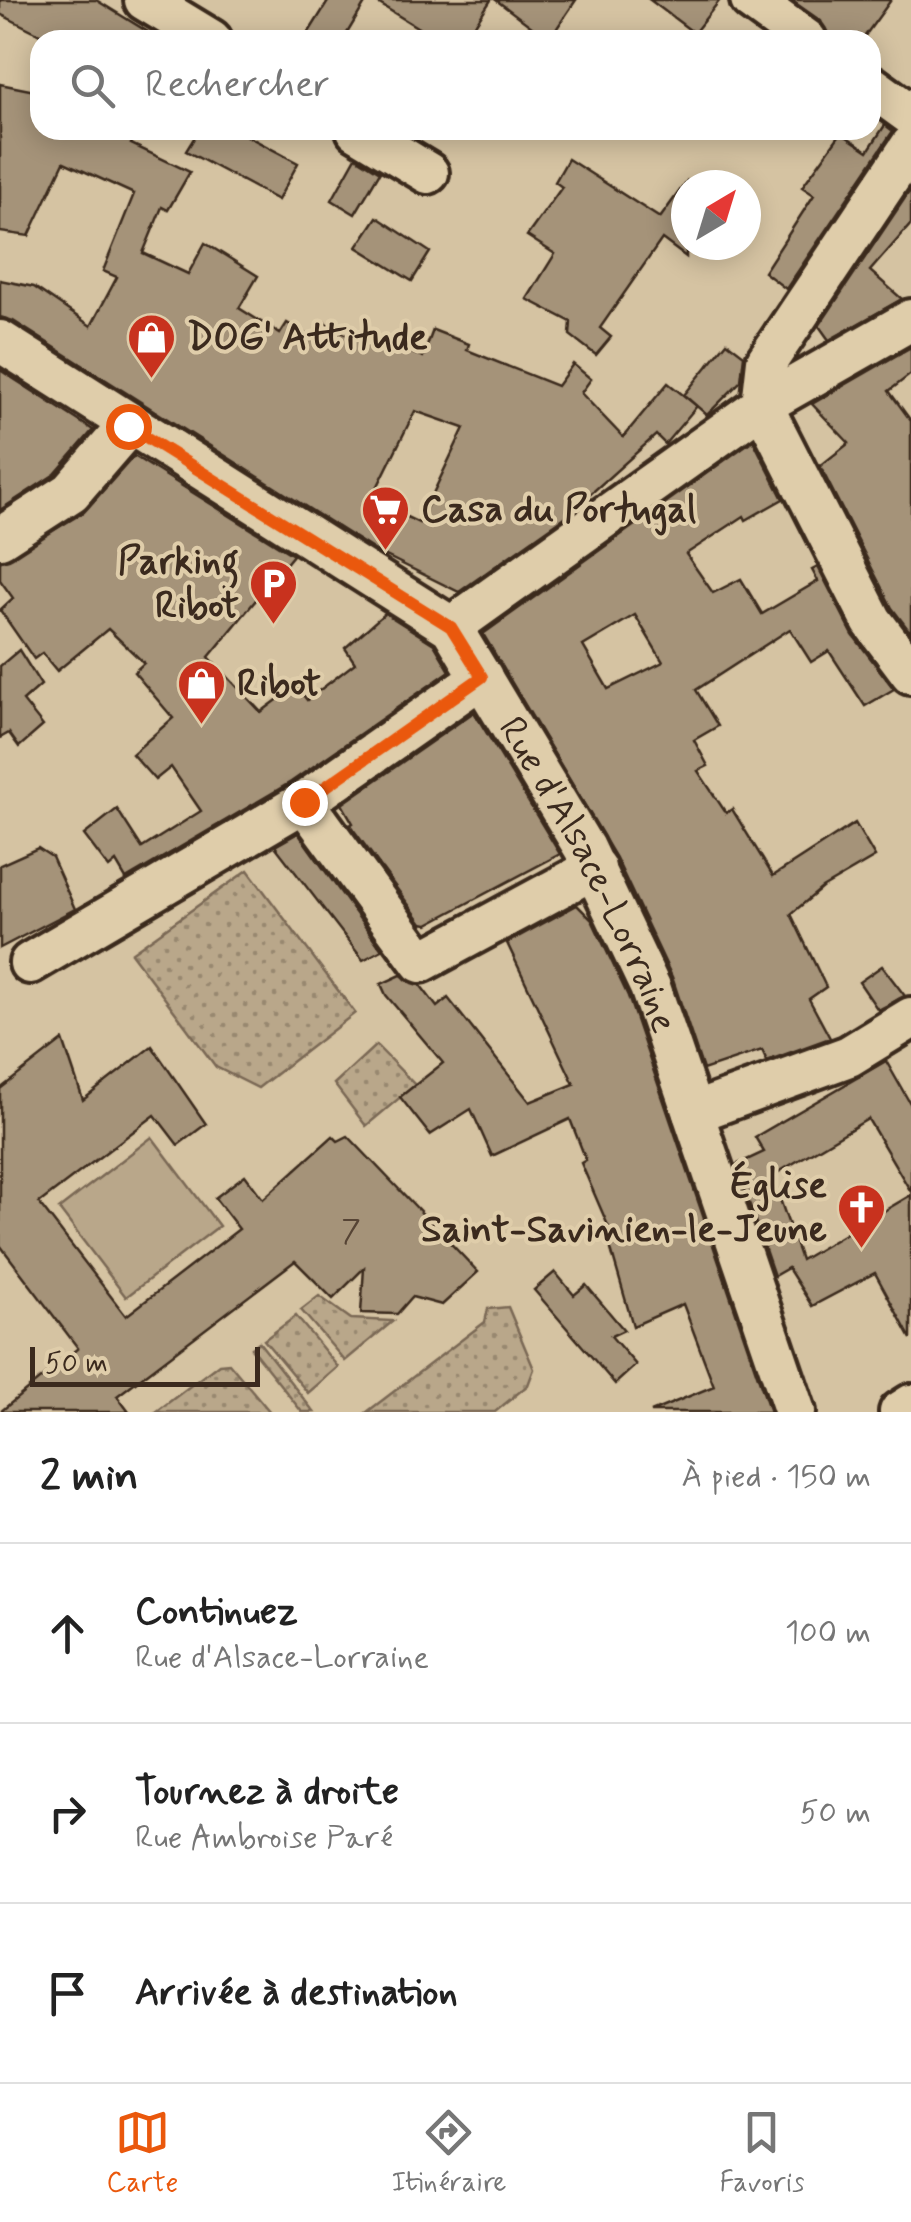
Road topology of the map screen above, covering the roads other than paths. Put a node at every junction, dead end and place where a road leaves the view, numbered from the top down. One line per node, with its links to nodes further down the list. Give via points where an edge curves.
1 (145, 0): 3 (street)
2 (751, 0): 4 (street)
3 (194, 30)
4 (792, 30)
5 (881, 93): 6 (street)
6 (911, 115)
7 (374, 140): 9 (street)
8 (911, 146): 12 (street, via 767,361)
9 (428, 173)
10 (911, 320): 12 (street)
11 (0, 340): 13 (street, Rue d'Alsace-Lorraine)
12 (762, 405): 15 (street); 16 (street, via 872,621)
13 (128, 426): 14 (street, via 71,492); 15 (street, Rue d'Alsace-Lorraine)
14 (0, 538)
15 (451, 627): 17 (street, Rue d'Alsace-Lorraine)
16 (911, 673)
17 (482, 677): 18 (street); 19 (street, Rue d'Alsace-Lorraine)
18 (304, 802): 19 (street, via 422,962); 20 (street)
19 (594, 868): 22 (street, Rue d'Alsace-Lorraine, via 650,986)
20 (30, 963)
21 (911, 1018): 22 (street, via 848,1056)
22 (694, 1113): 24 (street, Rue d'Alsace-Lorraine)
23 (911, 1405): 25 (street)
24 (795, 1412)
25 (900, 1412)

